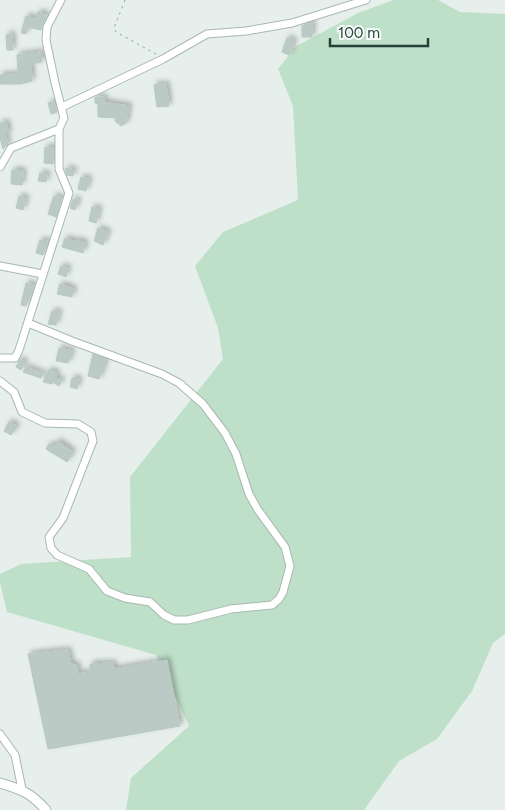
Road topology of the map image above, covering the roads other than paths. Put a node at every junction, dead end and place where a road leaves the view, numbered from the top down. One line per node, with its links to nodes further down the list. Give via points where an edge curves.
1 (61, 0): 3 (street, via 47,27 46,40)
2 (366, 0): 3 (street, via 292,23 207,34 164,59)
3 (62, 107): 4 (street, via 64,118)
4 (59, 130): 5 (street, via 10,148); 7 (street, via 59,169 69,193)
5 (0, 168)
6 (0, 266): 7 (street)
7 (43, 274): 8 (street)
8 (28, 323): 9 (street, via 15,358); 10 (street, via 162,374 179,383 204,404 236,454 249,494 258,510 285,547 290,566 279,600 272,605 174,620 164,616 150,602 106,591 89,569 57,555 51,548 49,537 63,518 90,451 91,432 78,424 45,423 22,412 14,392)
9 (0, 358)
10 (0, 381)
11 (0, 734): 13 (street, via 15,755)
12 (0, 783): 13 (street)
13 (22, 789): 14 (street)
14 (46, 810)

